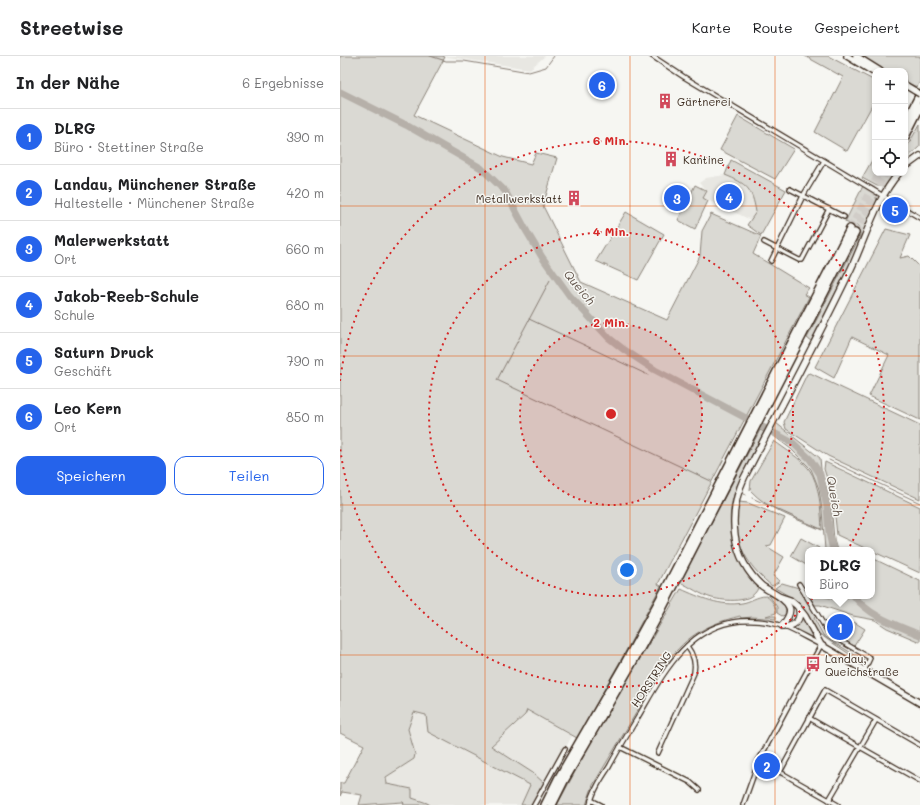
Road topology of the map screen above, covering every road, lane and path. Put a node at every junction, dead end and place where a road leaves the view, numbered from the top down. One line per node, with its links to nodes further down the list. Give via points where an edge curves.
1 (652, 56): 12 (street)
2 (847, 56): 5 (street)
3 (856, 56): 4 (street)
4 (875, 68)
5 (872, 71)
6 (908, 88): 7 (street)
7 (918, 93): 9 (highway)
8 (920, 107): 10 (highway)
9 (908, 116)
10 (908, 131)
11 (918, 156): 13 (street)
12 (824, 161): 16 (street); 17 (street)
13 (908, 164)
14 (897, 176): 17 (street)
15 (790, 189): 16 (street)
16 (803, 196): 18 (street); 23 (street)
17 (884, 196): 20 (street); 28 (street, via 852,268 742,483 736,501 734,532 743,560 754,576)
18 (829, 209): 19 (street); 23 (street, via 802,260)
19 (844, 217)
20 (920, 218)
21 (853, 231): 25 (highway)
22 (764, 242): 23 (street)
23 (777, 248): 24 (street)
24 (771, 261)
25 (751, 429): 50 (highway, via 639,639); 51 (highway, via 646,638)
26 (799, 584): 27 (street)
27 (805, 594)
28 (777, 596): 30 (street, via 790,600); 31 (street, via 790,609)
29 (808, 599): 34 (street, via 832,636 870,658)
30 (799, 610): 31 (street, via 796,623); 32 (street, via 805,616)
31 (784, 627): 32 (street, HORSTRING); 33 (street, HORSTRING, via 756,621 731,622 711,629)
32 (820, 645): 34 (street, HORSTRING); 43 (street)
33 (687, 646): 39 (street, HORSTRING, via 670,666); 42 (street, via 693,658 694,673)
34 (864, 671): 35 (street, HORSTRING)
35 (920, 703)
36 (810, 718): 37 (street, via 825,690); 40 (street); 44 (street)
37 (876, 720): 38 (street); 40 (street)
38 (920, 745)
39 (620, 747): 46 (street, via 690,782); 47 (street, HORSTRING)
40 (860, 747): 45 (street); 48 (street)
41 (565, 749): 49 (street)
42 (658, 753)
43 (758, 760): 44 (street); 54 (street)
44 (780, 772): 48 (street)
45 (920, 781)
46 (699, 790)
47 (591, 800): 52 (street, HORSTRING); 53 (street)
48 (829, 800): 55 (street)
49 (534, 805)
50 (545, 805)
51 (552, 805)
52 (590, 805)
53 (601, 805)
54 (742, 805)
55 (838, 805)

